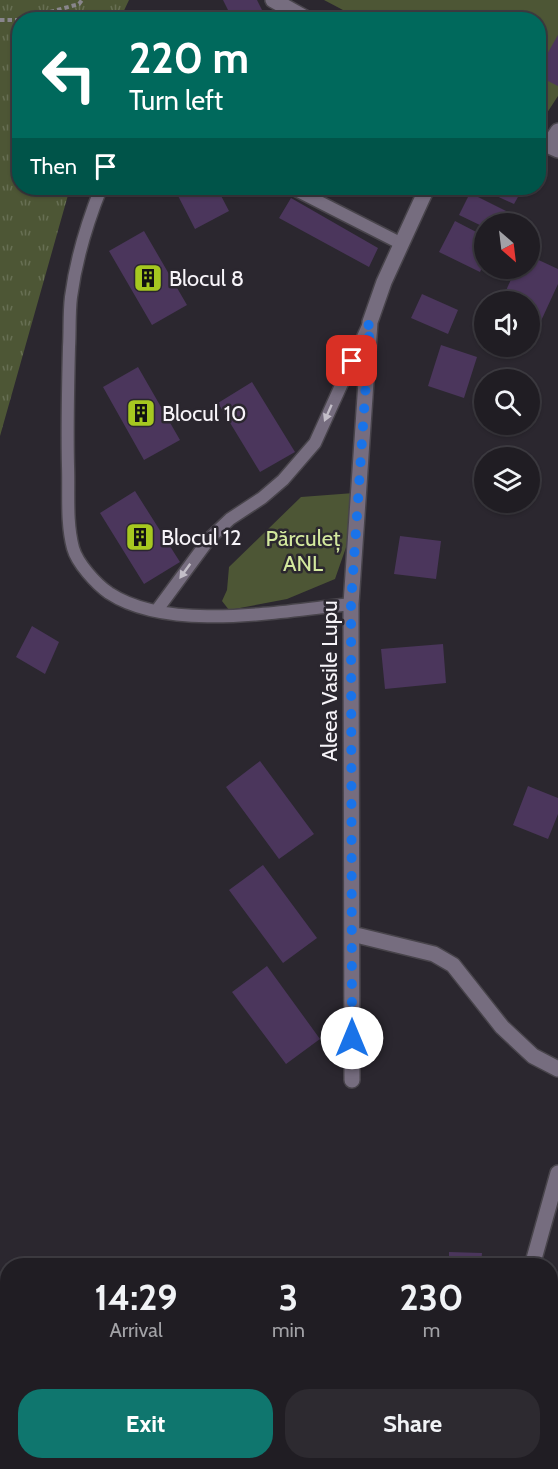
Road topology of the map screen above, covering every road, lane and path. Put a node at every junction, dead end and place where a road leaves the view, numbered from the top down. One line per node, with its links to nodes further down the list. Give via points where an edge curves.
1 (82, 0): 3 (path)
2 (273, 0): 4 (street)
3 (50, 12)
4 (295, 12)
5 (558, 131): 6 (street)
6 (548, 146)
7 (98, 195): 13 (lane, via 86,228 71,298 67,411 73,549 92,579 110,593 133,605)
8 (306, 195): 10 (lane)
9 (424, 195): 10 (street, Aleea Vasile Lupu)
10 (400, 243): 11 (street, Aleea Vasile Lupu)
11 (370, 322): 12 (street, Aleea Vasile Lupu); 13 (lane, one-way to 13, via 315,443 283,480 210,538)
12 (351, 604): 13 (lane, via 217,617); 14 (street, Aleea Vasile Lupu)
13 (157, 610)
14 (352, 934): 15 (street, via 434,954 453,965 502,1027 532,1056); 16 (street, Aleea Vasile Lupu)
15 (558, 1070)
16 (352, 1080)
17 (558, 1173): 18 (street)
18 (534, 1258)

